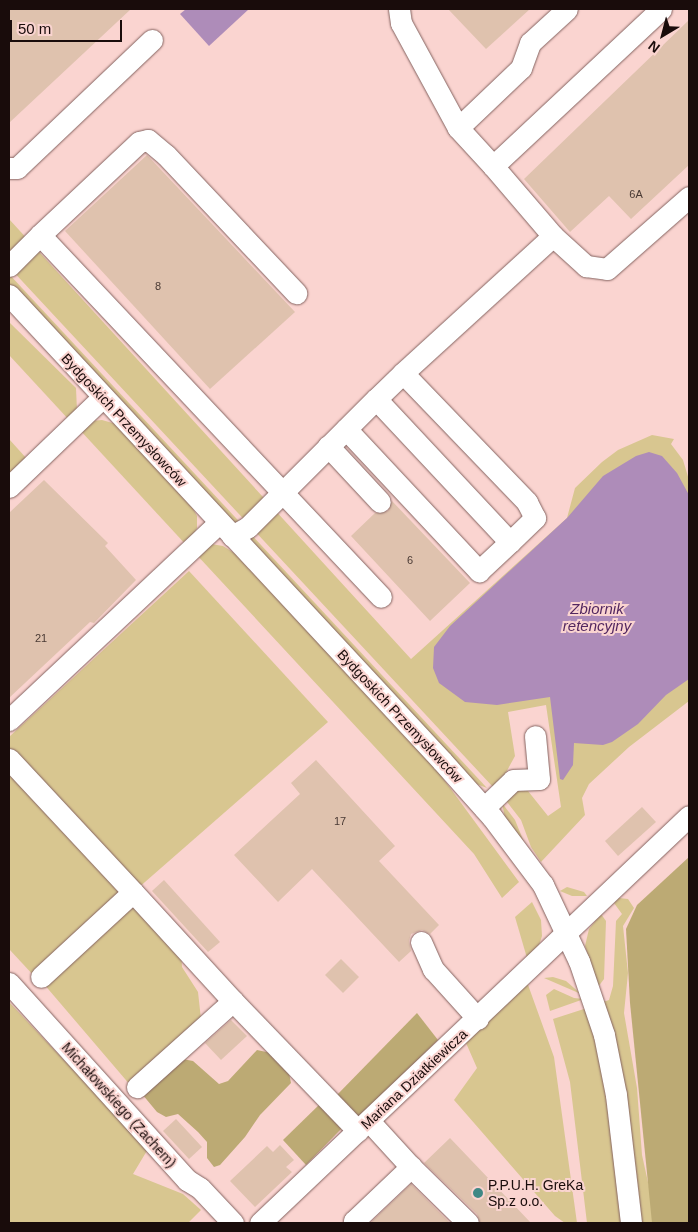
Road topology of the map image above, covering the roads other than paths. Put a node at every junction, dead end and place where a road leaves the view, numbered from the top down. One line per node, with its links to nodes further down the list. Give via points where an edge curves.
1 (399, 9): 5 (street, via 401,23)
2 (567, 9): 5 (street, via 530,43 521,68)
3 (661, 9): 6 (street)
4 (152, 40): 7 (street, via 16,168)
5 (458, 128): 6 (street)
6 (493, 166): 10 (street)
7 (9, 168)
8 (689, 197): 10 (street, via 607,269 586,266)
9 (40, 235): 11 (street); 12 (street, via 139,142 148,140 166,155); 20 (street)
10 (553, 236): 14 (street)
11 (9, 266)
12 (296, 293)
13 (9, 295): 15 (street, Bydgoskich Przemysłowców)
14 (403, 373): 16 (street); 23 (street, via 527,502 535,518)
15 (103, 397): 19 (street); 22 (street, Bydgoskich Przemysłowców)
16 (376, 399): 17 (street); 23 (street)
17 (346, 429): 18 (street); 23 (street, via 479,571)
18 (328, 446): 20 (street); 21 (street)
19 (9, 487)
20 (280, 494): 22 (street, via 248,527); 24 (street)
21 (380, 502)
22 (226, 530): 25 (street); 28 (street, Bydgoskich Przemysłowców)
23 (510, 542)
24 (381, 597)
25 (9, 720)
26 (535, 736): 28 (street, via 539,779 513,780)
27 (9, 759): 30 (street)
28 (484, 808): 31 (street, Bydgoskich Przemysłowców, via 543,885)
29 (689, 816): 31 (street, Mariana Dziatkiewicza)
30 (133, 892): 33 (street); 35 (street)
31 (567, 934): 36 (street, Mariana Dziatkiewicza); 44 (street, Bydgoskich Przemysłowców, via 597,1009 611,1064)
32 (422, 942): 36 (street, via 433,969)
33 (41, 977)
34 (9, 983): 40 (street, Michałowskiego (Zachem), via 187,1180 200,1188)
35 (233, 1001): 37 (street); 38 (street)
36 (478, 1019): 38 (street, Mariana Dziatkiewicza)
37 (137, 1087)
38 (363, 1126): 39 (street); 41 (street, Mariana Dziatkiewicza)
39 (411, 1166): 42 (street, via 354,1221); 43 (street)
40 (233, 1223)
41 (260, 1223)
42 (356, 1223)
43 (468, 1223)
44 (631, 1223)

